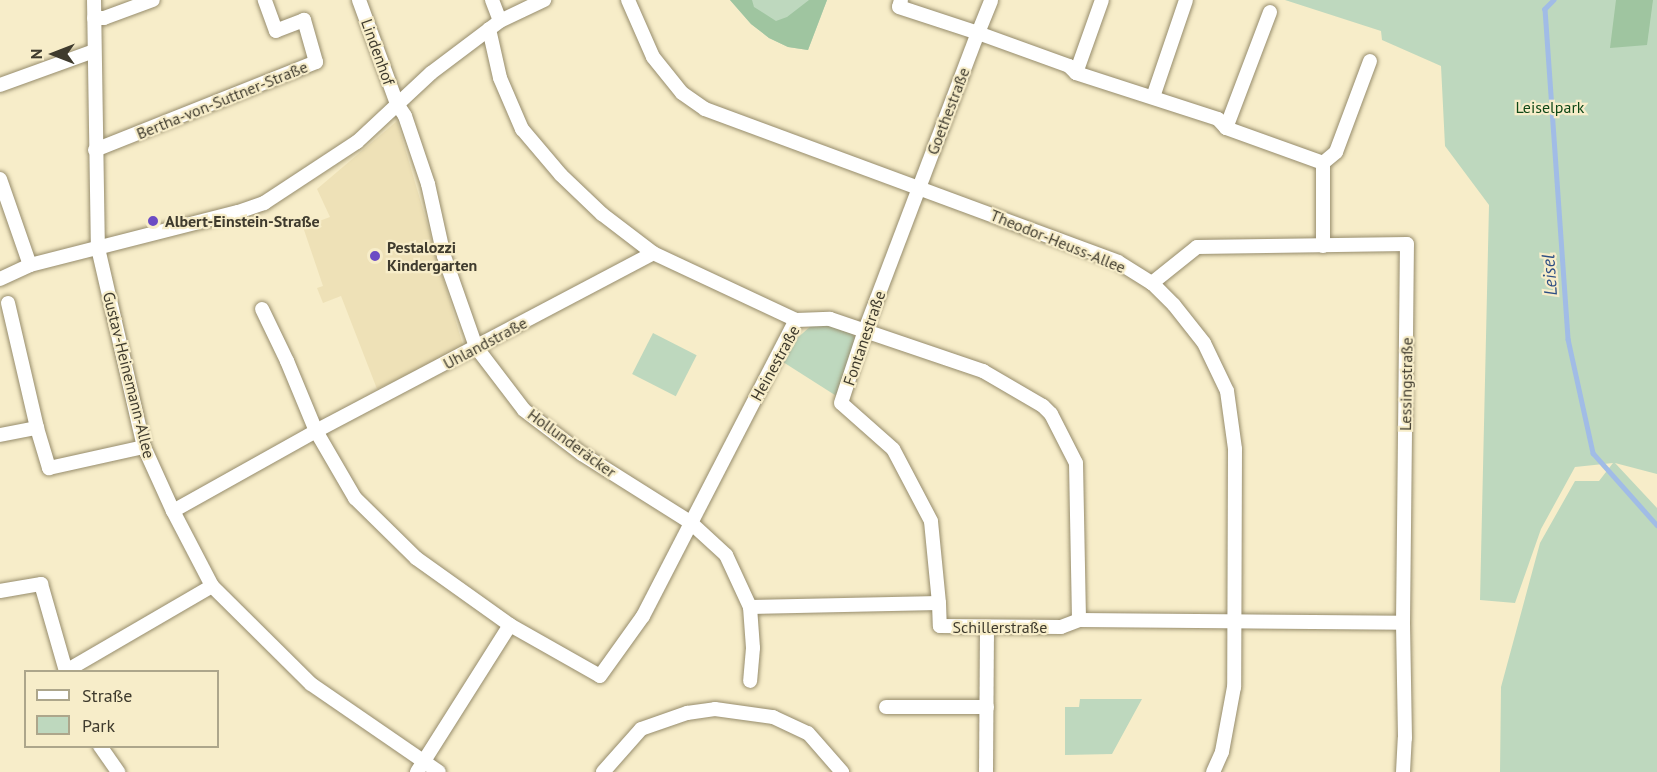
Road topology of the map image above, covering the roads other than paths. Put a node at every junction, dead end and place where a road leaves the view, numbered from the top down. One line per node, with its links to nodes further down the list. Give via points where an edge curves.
1 (94, 0): 13 (street, Gustav-Heinemann-Allee)
2 (153, 0): 13 (street)
3 (265, 0): 23 (street, Bertha-von-Suttner-Straße, via 276,31 304,20 315,62)
4 (359, 0): 21 (street, Lindenhof)
5 (492, 0): 14 (street)
6 (544, 0): 14 (street)
7 (628, 0): 26 (street, Theodor-Heuss-Allee, via 653,57 682,93 705,109)
8 (901, 0): 15 (street, via 899,7)
9 (991, 0): 15 (street, Goethestraße)
10 (1102, 0): 18 (street)
11 (1186, 0): 20 (street)
12 (1270, 12): 22 (street)
13 (94, 18): 16 (street, Gustav-Heinemann-Allee)
14 (495, 25): 21 (street, via 430,73); 29 (street, via 500,78 522,129 561,175 602,214)
15 (978, 33): 18 (street, via 1069,66); 26 (street, Goethestraße)
16 (94, 51): 19 (street); 23 (street, Gustav-Heinemann-Allee)
17 (1370, 61): 24 (street, via 1336,152)
18 (1076, 73): 20 (street)
19 (0, 85)
20 (1153, 97): 22 (street, via 1218,119)
21 (397, 104): 28 (street, via 357,142 264,203); 37 (street, Hollunderäcker, via 405,116 428,184 444,256)
22 (1226, 128): 24 (street)
23 (95, 150): 28 (street, Gustav-Heinemann-Allee)
24 (1323, 163): 27 (street)
25 (0, 179): 30 (street)
26 (918, 189): 32 (street, Theodor-Heuss-Allee, via 1118,262); 36 (street, Fontanestraße)
27 (1323, 246): 32 (street, Lessingstraße, via 1197,247); 50 (street, Lessingstraße, via 1407,244)
28 (98, 248): 30 (street); 41 (street, Gustav-Heinemann-Allee)
29 (653, 253): 35 (street); 37 (street, Uhlandstraße)
30 (30, 265): 31 (street)
31 (0, 279)
32 (1152, 283): 49 (street, Theodor-Heuss-Allee, via 1204,343 1227,391 1234,449)
33 (8, 303): 38 (street)
34 (262, 309): 39 (street)
35 (796, 320): 36 (street, Heinestraße, via 830,319); 43 (street, Heinestraße)
36 (865, 330): 46 (street, Fontanestraße, via 841,403 893,449 931,521); 48 (street, Heinestraße, via 983,371 1051,414 1076,463)
37 (476, 348): 39 (street, Uhlandstraße); 43 (street, Hollunderäcker, via 524,410 582,454)
38 (37, 428): 40 (street); 41 (street, via 49,468)
39 (316, 431): 42 (street, Uhlandstraße); 51 (street, Heinestraße, via 355,498 416,558)
40 (0, 435)
41 (144, 447): 42 (street, Gustav-Heinemann-Allee)
42 (173, 511): 44 (street, Gustav-Heinemann-Allee)
43 (690, 522): 47 (street, Hollunderäcker, via 726,555); 51 (street, Heinestraße, via 643,616 600,675)
44 (212, 586): 54 (street); 59 (street, Gustav-Heinemann-Allee, via 311,684)
45 (0, 591): 53 (street, via 41,584)
46 (939, 603): 47 (street, Schillerstraße); 52 (street, Schillerstraße, via 940,626)
47 (750, 607): 55 (street, Hollunderäcker)
48 (1079, 620): 49 (street, Schillerstraße); 52 (street, Schillerstraße, via 1060,627)
49 (1234, 620): 50 (street); 65 (street, Theodor-Heuss-Allee, via 1234,687 1222,752)
50 (1403, 622): 66 (street)
51 (510, 626): 59 (street)
52 (987, 627): 57 (street)
53 (66, 670)
54 (68, 670)
55 (750, 681)
56 (886, 707): 57 (street)
57 (987, 707): 64 (street)
58 (101, 748): 60 (street)
59 (420, 768): 61 (street, Gustav-Heinemann-Allee)
60 (118, 772)
61 (439, 772)
62 (603, 772): 63 (street, via 641,729 687,713 715,709 773,717 808,733)
63 (842, 772)
64 (986, 772)
65 (1213, 772)
66 (1403, 772)

